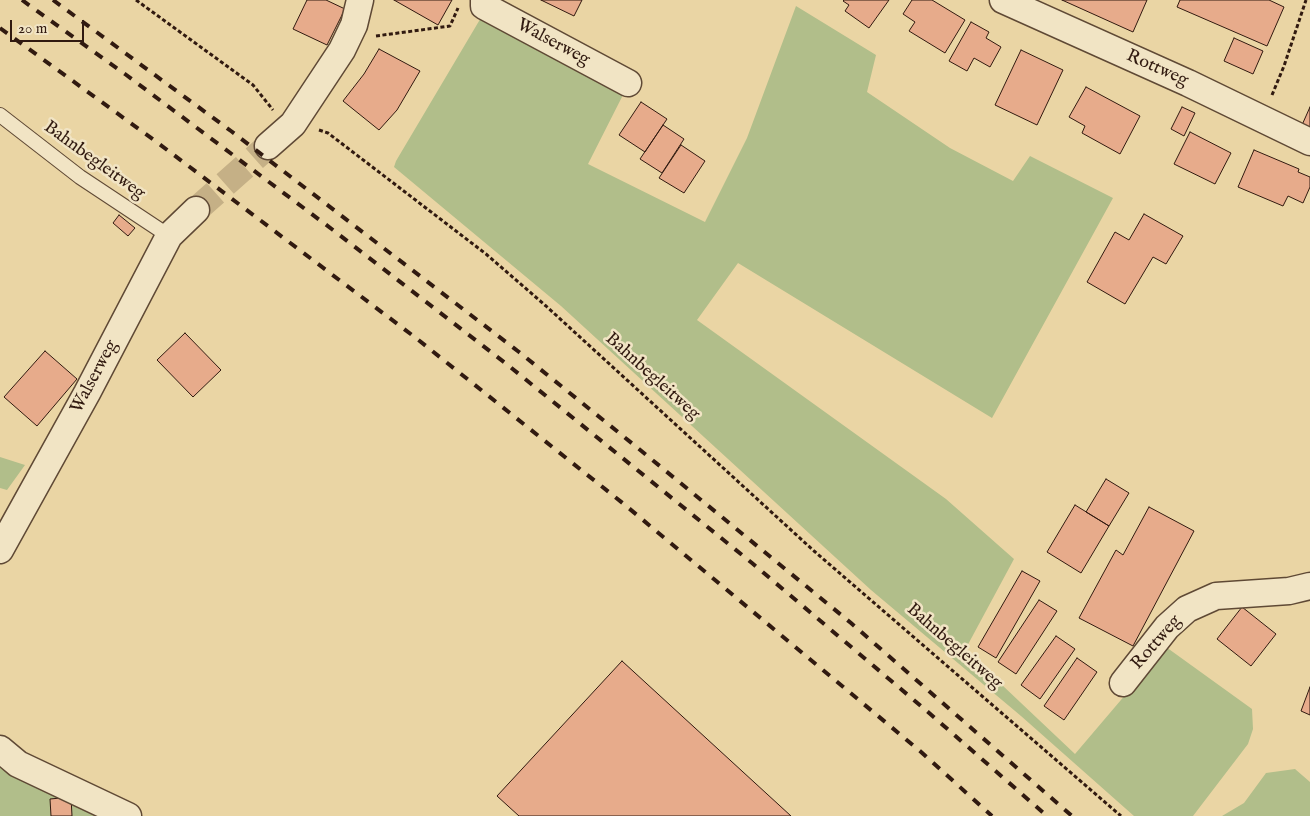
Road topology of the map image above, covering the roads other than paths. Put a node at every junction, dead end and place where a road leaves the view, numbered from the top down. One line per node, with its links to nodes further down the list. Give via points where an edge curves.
1 (360, 0): 7 (street, via 354,25 342,50 292,124)
2 (484, 0): 4 (street, Walserweg, via 484,6)
3 (1003, 0): 6 (street, Rottweg)
4 (628, 83)
5 (0, 115): 9 (lane, Bahnbegleitweg, via 80,178)
6 (1310, 142)
7 (268, 146)
8 (196, 210): 9 (street, Walserweg)
9 (169, 236): 10 (street, Walserweg)
10 (0, 550)
11 (1310, 586): 12 (street, Rottweg, via 1289,591 1216,596 1187,609 1167,627)
12 (1122, 682)
13 (0, 749): 14 (street, via 18,764)
14 (128, 816)

